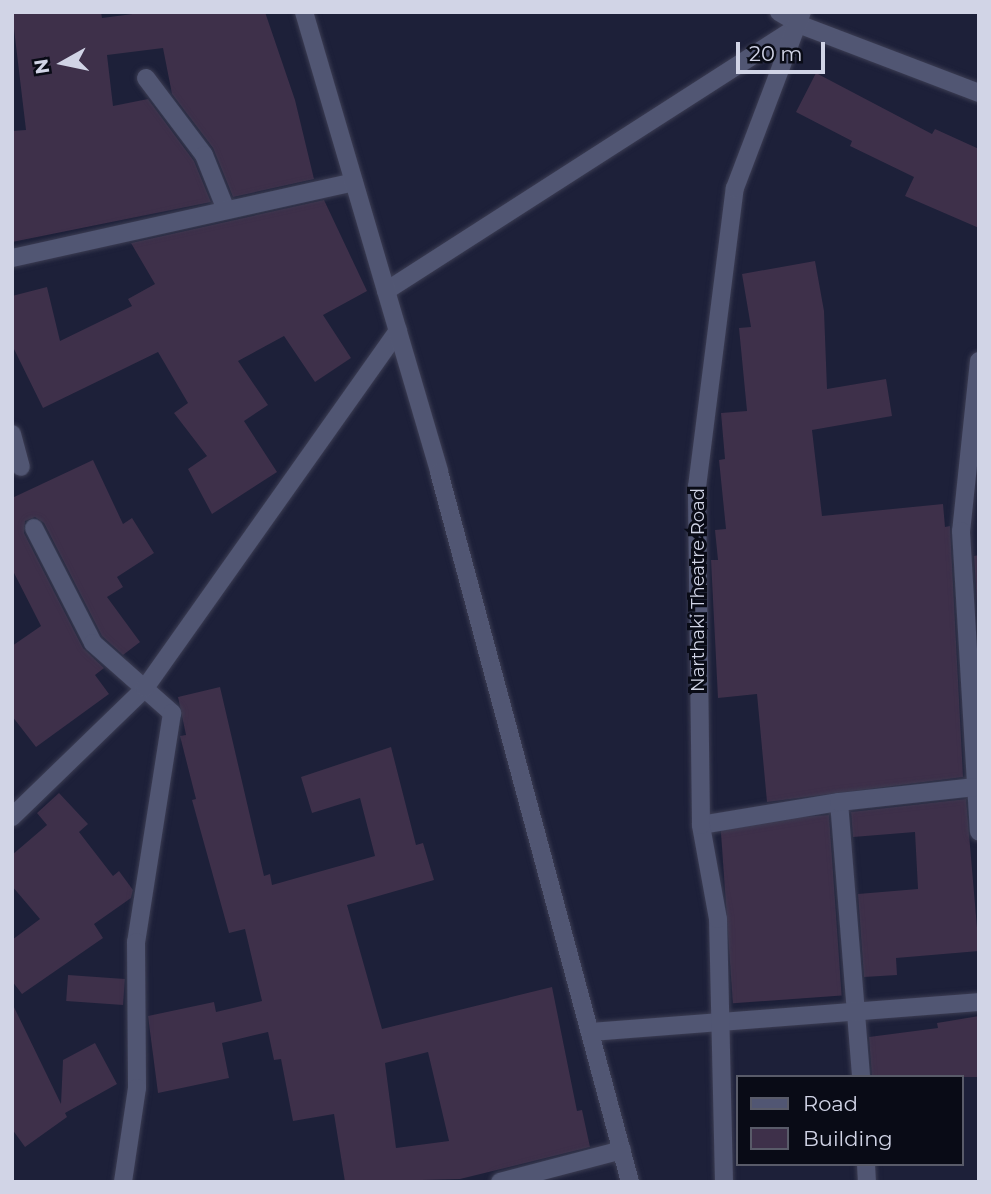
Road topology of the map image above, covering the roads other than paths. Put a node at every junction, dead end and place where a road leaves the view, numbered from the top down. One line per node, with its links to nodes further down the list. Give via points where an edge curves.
1 (304, 12): 6 (street)
2 (779, 12): 3 (street)
3 (801, 19): 5 (street); 9 (street); 20 (street, Narthaki Theatre Road, via 735,188 696,486)
4 (146, 78): 7 (street, via 204,155)
5 (979, 93)
6 (354, 182): 7 (street); 9 (street)
7 (226, 210): 8 (street)
8 (12, 258)
9 (386, 291): 10 (street)
10 (398, 331): 16 (street); 25 (street)
11 (979, 361): 12 (street)
12 (976, 409): 17 (street, via 961,531)
13 (12, 433): 14 (street)
14 (21, 467)
15 (34, 528): 16 (street, via 93,643)
16 (145, 688): 19 (street); 28 (street, via 172,713 136,942 137,1088)
17 (975, 787): 18 (street); 21 (street)
18 (839, 802): 20 (street); 23 (street)
19 (12, 817)
20 (701, 825): 24 (street, Narthaki Theatre Road, via 718,919)
21 (979, 831)
22 (979, 1002): 23 (street)
23 (857, 1012): 24 (street); 26 (street)
24 (722, 1023): 25 (street); 31 (street, Narthaki Theatre Road)
25 (590, 1032): 27 (street)
26 (861, 1075)
27 (622, 1150): 29 (street); 30 (street)
28 (123, 1182)
29 (500, 1182)
30 (630, 1182)
31 (724, 1182)

